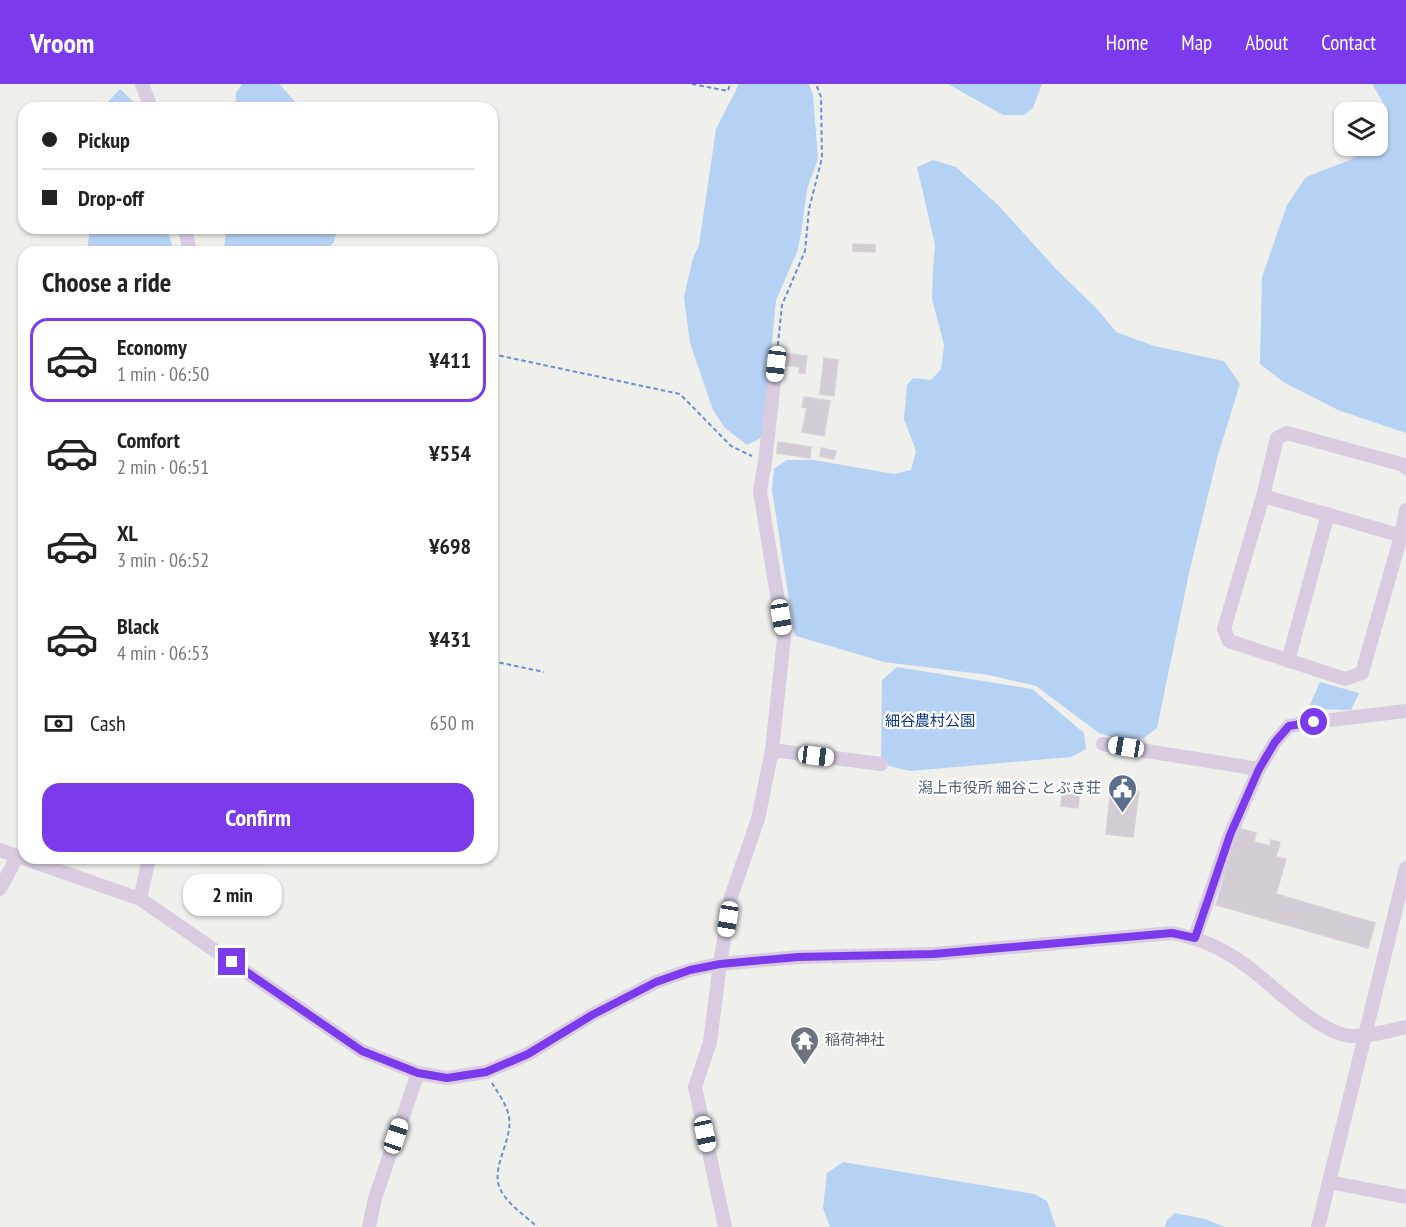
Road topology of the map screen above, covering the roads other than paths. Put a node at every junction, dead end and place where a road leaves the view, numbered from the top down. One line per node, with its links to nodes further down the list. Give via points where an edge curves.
1 (142, 84): 2 (street)
2 (149, 102)
3 (776, 364): 12 (street, via 760,491 784,638)
4 (1406, 468): 5 (street, via 1287,433 1277,438)
5 (1263, 496): 7 (street); 9 (street, via 1224,629 1229,641)
6 (1406, 510): 8 (street)
7 (1328, 514): 8 (street); 9 (street)
8 (1403, 536): 9 (street, via 1362,673 1345,679)
9 (1288, 661)
10 (1406, 711): 14 (street, via 1289,726)
11 (1103, 744): 14 (street)
12 (772, 750): 13 (street); 23 (street, via 758,819 731,897)
13 (881, 764)
14 (1259, 769): 22 (street, via 1230,835)
15 (0, 850): 16 (street)
16 (17, 857): 20 (street)
17 (38, 864): 21 (street)
18 (148, 864): 21 (street)
19 (1406, 868): 25 (street)
20 (0, 889)
21 (140, 899): 26 (street, via 362,1051)
22 (1195, 938): 23 (street, via 1172,933 933,954 798,957); 25 (street, via 1245,964 1326,1027 1348,1036)
23 (720, 964): 26 (street, via 656,982 528,1054 486,1072 447,1078); 30 (street, via 710,1042 695,1087)
24 (1406, 1027): 25 (street)
25 (1365, 1035): 27 (street)
26 (418, 1073): 29 (street, via 375,1198)
27 (1329, 1182): 28 (street); 31 (street)
28 (1406, 1197)
29 (369, 1227)
30 (725, 1227)
31 (1318, 1227)

